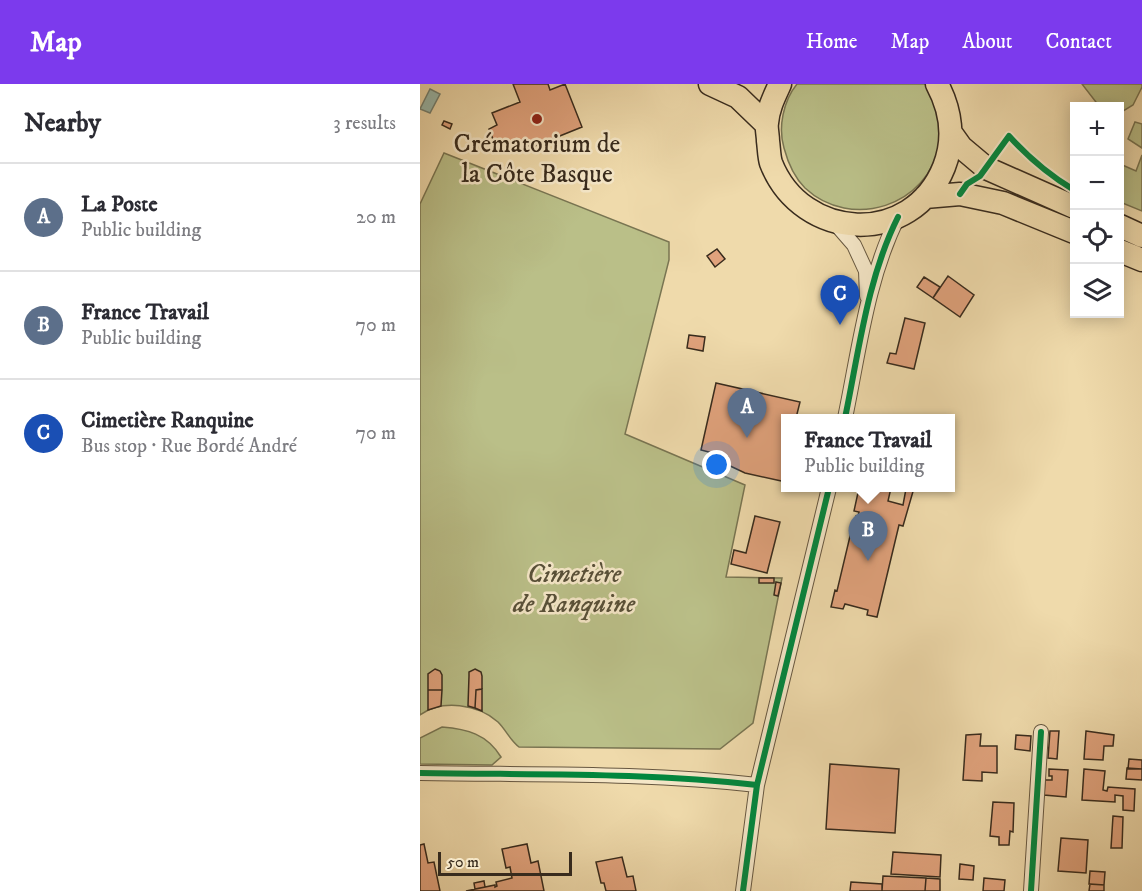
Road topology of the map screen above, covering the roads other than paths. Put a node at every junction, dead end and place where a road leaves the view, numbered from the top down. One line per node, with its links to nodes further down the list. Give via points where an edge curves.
1 (710, 84): 4 (main road, via 738,97)
2 (780, 84): 4 (main road)
3 (937, 84): 5 (main road, via 948,108)
4 (766, 124): 9 (main road, via 771,162 785,189 806,209)
5 (951, 133): 6 (main road, via 948,157); 7 (main road, via 986,168)
6 (925, 197): 8 (main road); 11 (main road, via 960,195 1003,203)
7 (1070, 205)
8 (898, 217): 9 (main road, via 855,226); 15 (street)
9 (834, 222): 15 (street, via 854,245 866,271)
10 (1124, 228): 12 (main road)
11 (1070, 230)
12 (1142, 236)
13 (1124, 253): 14 (main road)
14 (1142, 260)
15 (867, 308): 16 (street)
16 (846, 414)
17 (828, 492): 20 (street)
18 (1041, 732): 22 (street)
19 (420, 773): 20 (street, via 626,776)
20 (757, 786): 21 (street)
21 (743, 891)
22 (1031, 891)

